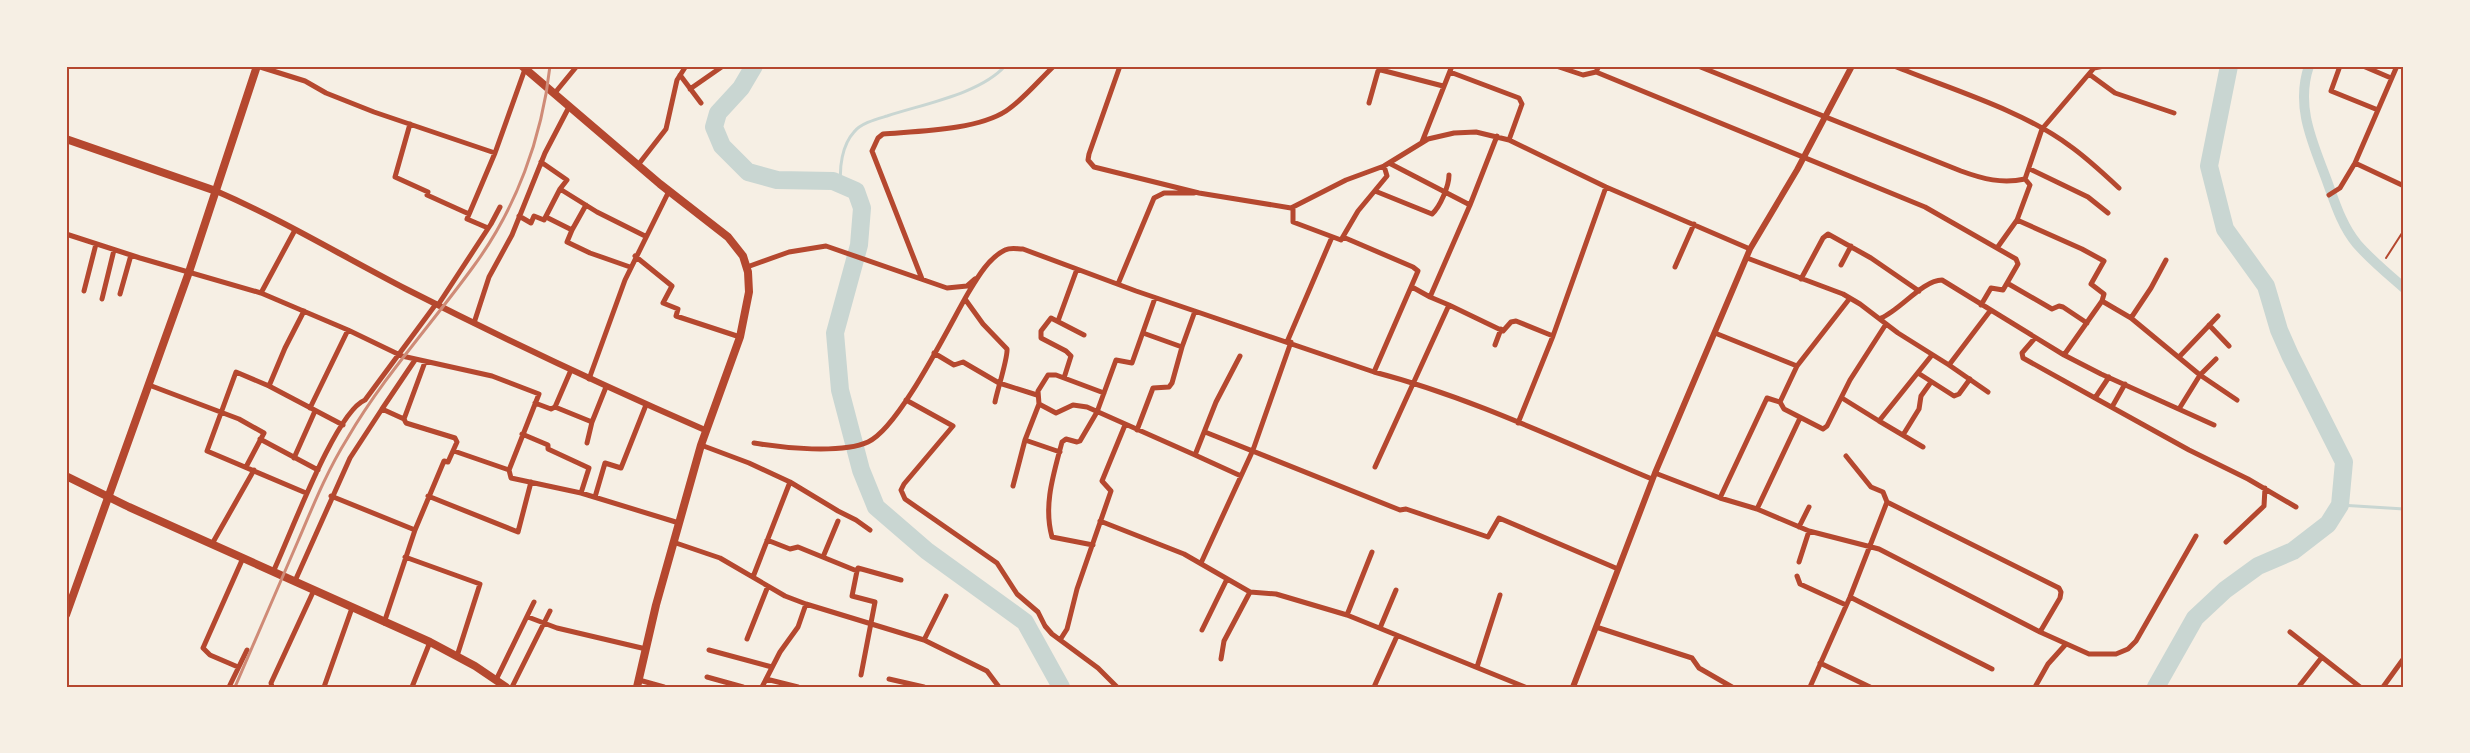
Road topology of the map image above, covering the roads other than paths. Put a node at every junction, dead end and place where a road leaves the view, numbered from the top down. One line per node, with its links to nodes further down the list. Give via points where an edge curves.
1 (257, 66): 32 (street); 51 (main road)
2 (577, 66): 25 (street)
3 (686, 66): 21 (street)
4 (723, 66): 24 (street)
5 (1054, 66): 92 (street, via 1007,111 961,127 883,134 875,142 872,151)
6 (1120, 66): 55 (street, via 1089,154 1090,165)
7 (1556, 66): 19 (street, via 1583,75)
8 (1599, 66): 19 (street)
9 (1698, 66): 31 (street)
10 (1852, 66): 31 (street)
11 (1894, 66): 33 (street)
12 (2104, 66): 16 (street)
13 (2340, 66): 29 (street, via 2331,91)
14 (2363, 66): 22 (street)
15 (2397, 66): 22 (street)
16 (2091, 67): 20 (street)
17 (524, 68): 25 (main road); 38 (street)
18 (1451, 69): 23 (street); 36 (street, via 1520,98 1522,104)
19 (1596, 72): 39 (street)
20 (2089, 74): 30 (street, via 2115,93); 33 (street)
21 (680, 75): 24 (street); 43 (street, via 666,129)
22 (2391, 78): 29 (street)
23 (1443, 86): 27 (street, via 1381,70); 37 (street)
24 (690, 89): 26 (street)
25 (554, 94): 28 (main road)
26 (701, 103)
27 (1369, 103)
28 (569, 107): 40 (street); 43 (main road)
29 (2378, 110): 41 (street)
30 (2174, 113)
31 (1826, 117): 39 (street); 46 (street, via 1988,180)
32 (410, 124): 38 (street); 62 (street, via 395,177)
33 (2042, 129): 44 (street); 49 (street, via 2069,145)
34 (1497, 136): 36 (street); 37 (street, via 1454,133); 58 (street)
35 (66, 139): 51 (main road)
36 (1509, 140): 48 (street)
37 (1422, 142): 42 (street)
38 (495, 153): 62 (street)
39 (1804, 157): 77 (street, via 1925,207); 78 (street)
40 (541, 162): 50 (street, via 567,180); 63 (street)
41 (2355, 163): 47 (street); 56 (street, via 2338,190)
42 (1387, 164): 53 (street, via 1387,176); 54 (street); 60 (street)
43 (638, 165): 52 (main road)
44 (2030, 169): 46 (street); 61 (street, via 2088,197)
45 (1449, 175): 54 (street)
46 (2025, 179): 65 (street, via 2030,185)
47 (2404, 186)
48 (1606, 187): 66 (street); 126 (street)
49 (2119, 188)
50 (560, 189): 57 (street); 64 (street)
51 (216, 191): 68 (street); 90 (main road)
52 (669, 191): 72 (street); 87 (main road, via 728,237)
53 (1375, 191): 54 (street, via 1432,214); 74 (street)
54 (1444, 192): 58 (street)
55 (1199, 193): 60 (street); 95 (street, via 1154,198)
56 (2329, 195)
57 (586, 205): 69 (street); 72 (street)
58 (1470, 205): 101 (street)
59 (500, 207): 67 (street)
60 (1293, 207): 73 (street, via 1293,222)
61 (2109, 213)
62 (469, 214): 67 (street, via 467,219)
63 (519, 216): 64 (street, via 531,223 534,216 544,220); 117 (street, via 489,278)
64 (546, 217): 69 (street)
65 (2017, 220): 77 (street); 106 (street, via 2104,261 2091,284 2104,294)
66 (1694, 224): 78 (street); 88 (street)
67 (488, 228): 107 (street)
68 (295, 230): 99 (street); 107 (street)
69 (572, 230): 86 (street, via 567,242)
70 (2404, 230): 83 (lane)
71 (66, 234): 75 (street)
72 (645, 236): 81 (street)
73 (1332, 237): 74 (street); 129 (street)
74 (1343, 237): 96 (street, via 1413,267 1418,271)
75 (96, 244): 79 (street); 97 (street)
76 (1851, 246): 85 (street); 93 (street, via 1825,235); 98 (street)
77 (1997, 248): 94 (street, via 2018,261)
78 (1750, 249): 82 (street)
79 (114, 250): 80 (street); 104 (street)
80 (131, 255): 90 (street); 100 (street)
81 (635, 256): 86 (street); 127 (street, via 672,286 663,303 678,309 676,316)
82 (1747, 258): 93 (street); 124 (street)
83 (2386, 258)
84 (2166, 260): 115 (street)
85 (1841, 265)
86 (630, 267): 150 (street)
87 (747, 267): 92 (street, via 789,252 826,246); 127 (main road, via 749,292)
88 (1675, 267)
89 (1077, 268): 91 (street, via 1023,249 1009,249); 95 (street); 116 (street)
90 (189, 272): 99 (street); 156 (main road)
91 (978, 277): 92 (street, via 957,288); 105 (street)
92 (922, 279)
93 (1801, 279): 103 (street)
94 (2007, 283): 109 (street, via 2001,290 1991,288); 118 (street, via 2045,306 2063,307)
95 (1118, 284): 102 (street)
96 (1412, 287): 101 (street); 145 (street)
97 (84, 291)
98 (1920, 291): 109 (street, via 1942,280); 114 (street)
99 (261, 293): 110 (street)
100 (120, 294)
101 (1430, 297): 108 (street)
102 (1155, 298): 111 (street); 123 (street)
103 (1850, 298): 114 (street); 143 (street)
104 (102, 299)
105 (965, 299): 133 (street); 154 (street, via 1007,349)
106 (2102, 302): 115 (street); 118 (street)
107 (437, 304): 117 (street); 134 (street)
108 (1449, 305): 122 (street); 152 (street)
109 (1981, 305): 112 (street)
110 (304, 311): 121 (street); 157 (street)
111 (1195, 311): 129 (street); 132 (street)
112 (1990, 311): 128 (street); 142 (street)
113 (2218, 316): 120 (street)
114 (1881, 318): 119 (street)
115 (2131, 318): 138 (street)
116 (1058, 321): 125 (street); 149 (street, via 1048,318 1040,336 1070,353)
117 (474, 323): 144 (street)
118 (2087, 323): 136 (street)
119 (1886, 324): 135 (street); 162 (street)
120 (2209, 325): 131 (street); 138 (street)
121 (348, 330): 134 (street); 175 (street)
122 (1501, 330): 126 (street, via 1516,321); 130 (street)
123 (1143, 333): 132 (street); 160 (street, via 1132,363 1116,360)
124 (1715, 333): 143 (street); 210 (street)
125 (1084, 334)
126 (1553, 336): 182 (street)
127 (740, 337): 186 (main road)
128 (2035, 338): 136 (street); 163 (street, via 2022,353 2024,360)
129 (1289, 342): 145 (street); 197 (street)
130 (1495, 345)
131 (2229, 346)
132 (1182, 347): 187 (street, via 1172,383 1169,387 1153,388)
133 (934, 352): 154 (street, via 954,365 969,364); 164 (street)
134 (398, 355): 140 (street); 183 (street)
135 (1932, 355): 142 (street); 146 (street)
136 (2064, 355): 148 (street)
137 (1240, 356): 188 (street)
138 (2179, 357): 147 (street)
139 (2216, 359): 147 (street)
140 (415, 360): 141 (street); 173 (street)
141 (425, 362): 168 (street, via 507,381 539,394); 179 (street)
142 (1949, 365): 151 (street)
143 (1797, 366): 167 (street)
144 (571, 370): 150 (street); 171 (street)
145 (1374, 372): 152 (street)
146 (1918, 373): 153 (street); 180 (street)
147 (2200, 375): 165 (street); 174 (street)
148 (2109, 377): 155 (street); 163 (street)
149 (1064, 378): 160 (street); 161 (street, via 1048,375)
150 (590, 379): 158 (street)
151 (1970, 379): 153 (street, via 1954,396); 159 (street)
152 (1412, 382): 182 (street); 204 (street)
153 (1931, 382): 190 (street)
154 (999, 383): 161 (street); 166 (street)
155 (2126, 384): 172 (street); 174 (street)
156 (148, 385): 177 (street); 220 (main road)
157 (269, 386): 175 (street); 177 (street, via 236,372)
158 (606, 387): 170 (street); 181 (street)
159 (1988, 392)
160 (1104, 393): 176 (street)
161 (1037, 395): 169 (street)
162 (1842, 398): 178 (street, via 1823,429); 180 (street)
163 (2095, 398): 172 (street)
164 (906, 400): 194 (street, via 885,431 866,443 797,448); 280 (street, via 953,426 904,484 901,490 905,499 997,563 1017,594 1038,612 1045,626)
165 (2237, 400)
166 (994, 402)
167 (1780, 402): 178 (street, via 1784,410); 221 (street, via 1770,397 1764,402)
168 (535, 403): 171 (street); 189 (street)
169 (1039, 404): 176 (street, via 1056,413 1073,405); 192 (street)
170 (646, 405): 186 (street); 219 (street, via 621,468 605,463)
171 (555, 407): 181 (street)
172 (2112, 407): 214 (street)
173 (382, 409): 179 (street); 217 (street)
174 (2179, 409): 185 (street)
175 (313, 410): 183 (street); 202 (street)
176 (1097, 412): 184 (street); 199 (street, via 1079,442 1066,439)
177 (221, 413): 191 (street, via 264,433); 203 (street, via 207,450)
178 (1800, 418): 225 (street)
179 (404, 419): 198 (street, via 406,423 457,439)
180 (1879, 421): 190 (street)
181 (592, 422): 193 (street)
182 (1518, 423): 210 (street)
183 (343, 425): 206 (street)
184 (1125, 425): 187 (street); 227 (street, via 1103,478 1111,491)
185 (2214, 425)
186 (705, 430): 195 (main road)
187 (1137, 430): 200 (street)
188 (1205, 432): 197 (street); 200 (street)
189 (522, 434): 207 (street); 216 (street, via 589,468)
190 (1903, 435): 196 (street)
191 (260, 439): 202 (street); 203 (street)
192 (1025, 441): 199 (street); 213 (street)
193 (587, 443)
194 (754, 443)
195 (701, 445): 212 (street); 228 (main road)
196 (1923, 447)
197 (1253, 450): 209 (street); 246 (street, via 1397,509 1405,508 1488,537 1499,518)
198 (454, 451): 207 (street); 218 (street, via 449,462 444,461)
199 (1060, 452): 238 (street, via 1049,495 1051,534)
200 (1195, 455): 209 (street)
201 (1846, 456): 222 (street, via 1871,487 1883,492)
202 (294, 458): 206 (street)
203 (246, 467): 205 (street)
204 (1375, 467)
205 (254, 470): 215 (street); 237 (street)
206 (318, 470): 215 (street)
207 (509, 470): 211 (street, via 511,478)
208 (66, 476): 220 (main road)
209 (1241, 476): 245 (street)
210 (1653, 476): 221 (street); 246 (street)
211 (531, 482): 216 (street); 218 (street, via 518,532)
212 (790, 482): 231 (street); 234 (street)
213 (1013, 486)
214 (2265, 488): 224 (street); 236 (street, via 2259,512)
215 (306, 493): 248 (street)
216 (581, 493): 219 (street)
217 (331, 496): 230 (street); 253 (street)
218 (428, 496): 230 (street)
219 (595, 497): 228 (street)
220 (109, 498): 237 (main road); 266 (main road)
221 (1720, 498): 225 (street)
222 (1887, 502): 239 (street); 275 (street, via 2059,588 2060,598)
223 (1809, 507): 229 (street)
224 (2296, 507)
225 (1757, 509): 229 (street)
226 (838, 521): 242 (street)
227 (1100, 521): 238 (street); 245 (street)
228 (679, 523): 235 (main road)
229 (1799, 526): 232 (street)
230 (415, 530): 241 (street)
231 (870, 530)
232 (1809, 531): 239 (street); 244 (street)
233 (2196, 536): 282 (street, via 2128,649 2100,656)
234 (767, 540): 242 (street); 250 (street)
235 (673, 542): 250 (street, via 720,558); 283 (main road)
236 (2226, 542)
237 (212, 544): 243 (main road)
238 (1094, 545): 280 (street)
239 (1869, 548): 260 (street); 275 (street, via 1879,549)
240 (1372, 552): 267 (street)
241 (405, 557): 269 (street); 286 (street, via 480,584)
242 (823, 557): 247 (street)
243 (243, 558): 248 (main road); 291 (street, via 203,648 210,655)
244 (1799, 562)
245 (1201, 563): 251 (street)
246 (1618, 570): 272 (street)
247 (857, 571): 252 (street, via 858,568); 270 (street, via 852,596 875,602)
248 (273, 572): 253 (main road)
249 (1797, 576): 263 (street, via 1803,586)
250 (753, 577): 254 (street)
251 (1227, 579): 257 (street); 274 (street)
252 (901, 580)
253 (295, 581): 255 (main road)
254 (768, 586): 262 (street); 278 (street)
255 (314, 590): 264 (main road); 303 (street)
256 (1396, 590): 273 (street)
257 (1250, 592): 267 (street, via 1282,596); 288 (street, via 1224,641)
258 (1500, 595): 293 (street)
259 (946, 596): 279 (street)
260 (1850, 597): 263 (street); 294 (street)
261 (534, 602): 268 (street)
262 (806, 604): 270 (street); 292 (street, via 793,637)
263 (1846, 605): 290 (street)
264 (352, 608): 269 (main road); 304 (street)
265 (550, 611): 271 (street)
266 (66, 615)
267 (1347, 615): 273 (street)
268 (528, 617): 271 (street); 299 (street)
269 (384, 623): 281 (main road)
270 (870, 623): 279 (street); 295 (street)
271 (545, 624): 283 (street); 307 (street)
272 (1596, 627): 317 (street); 318 (street, via 1692,658 1699,668)
273 (1380, 628): 277 (street)
274 (1202, 630)
275 (2040, 632): 282 (street)
276 (2290, 632): 287 (street)
277 (1397, 636): 293 (street); 315 (street)
278 (747, 639)
279 (924, 640): 313 (street, via 987,671)
280 (1060, 640): 314 (street)
281 (430, 642): 286 (main road); 305 (street)
282 (2066, 644): 321 (street)
283 (646, 649): 300 (main road)
284 (247, 650): 291 (street)
285 (709, 650): 292 (street)
286 (457, 657): 299 (main road)
287 (2322, 657): 301 (street); 322 (street)
288 (1221, 658)
289 (2404, 658): 323 (street)
290 (1820, 663): 319 (street); 320 (street)
291 (238, 666): 302 (street)
292 (772, 667): 297 (street)
293 (1478, 667): 316 (street)
294 (1992, 669)
295 (861, 675)
296 (707, 676): 309 (street)
297 (766, 679): 310 (street); 311 (street)
298 (889, 679): 312 (street)
299 (496, 680): 306 (main road)
300 (638, 683): 308 (street)
301 (2300, 685)
302 (229, 687)
303 (272, 687)
304 (324, 687)
305 (412, 687)
306 (506, 687)
307 (513, 687)
308 (664, 687)
309 (743, 687)
310 (762, 687)
311 (798, 687)
312 (924, 687)
313 (999, 687)
314 (1117, 687)
315 (1374, 687)
316 (1525, 687)
317 (1573, 687)
318 (1730, 687)
319 (1810, 687)
320 (1870, 687)
321 (2035, 687)
322 (2360, 687)
323 (2383, 687)

